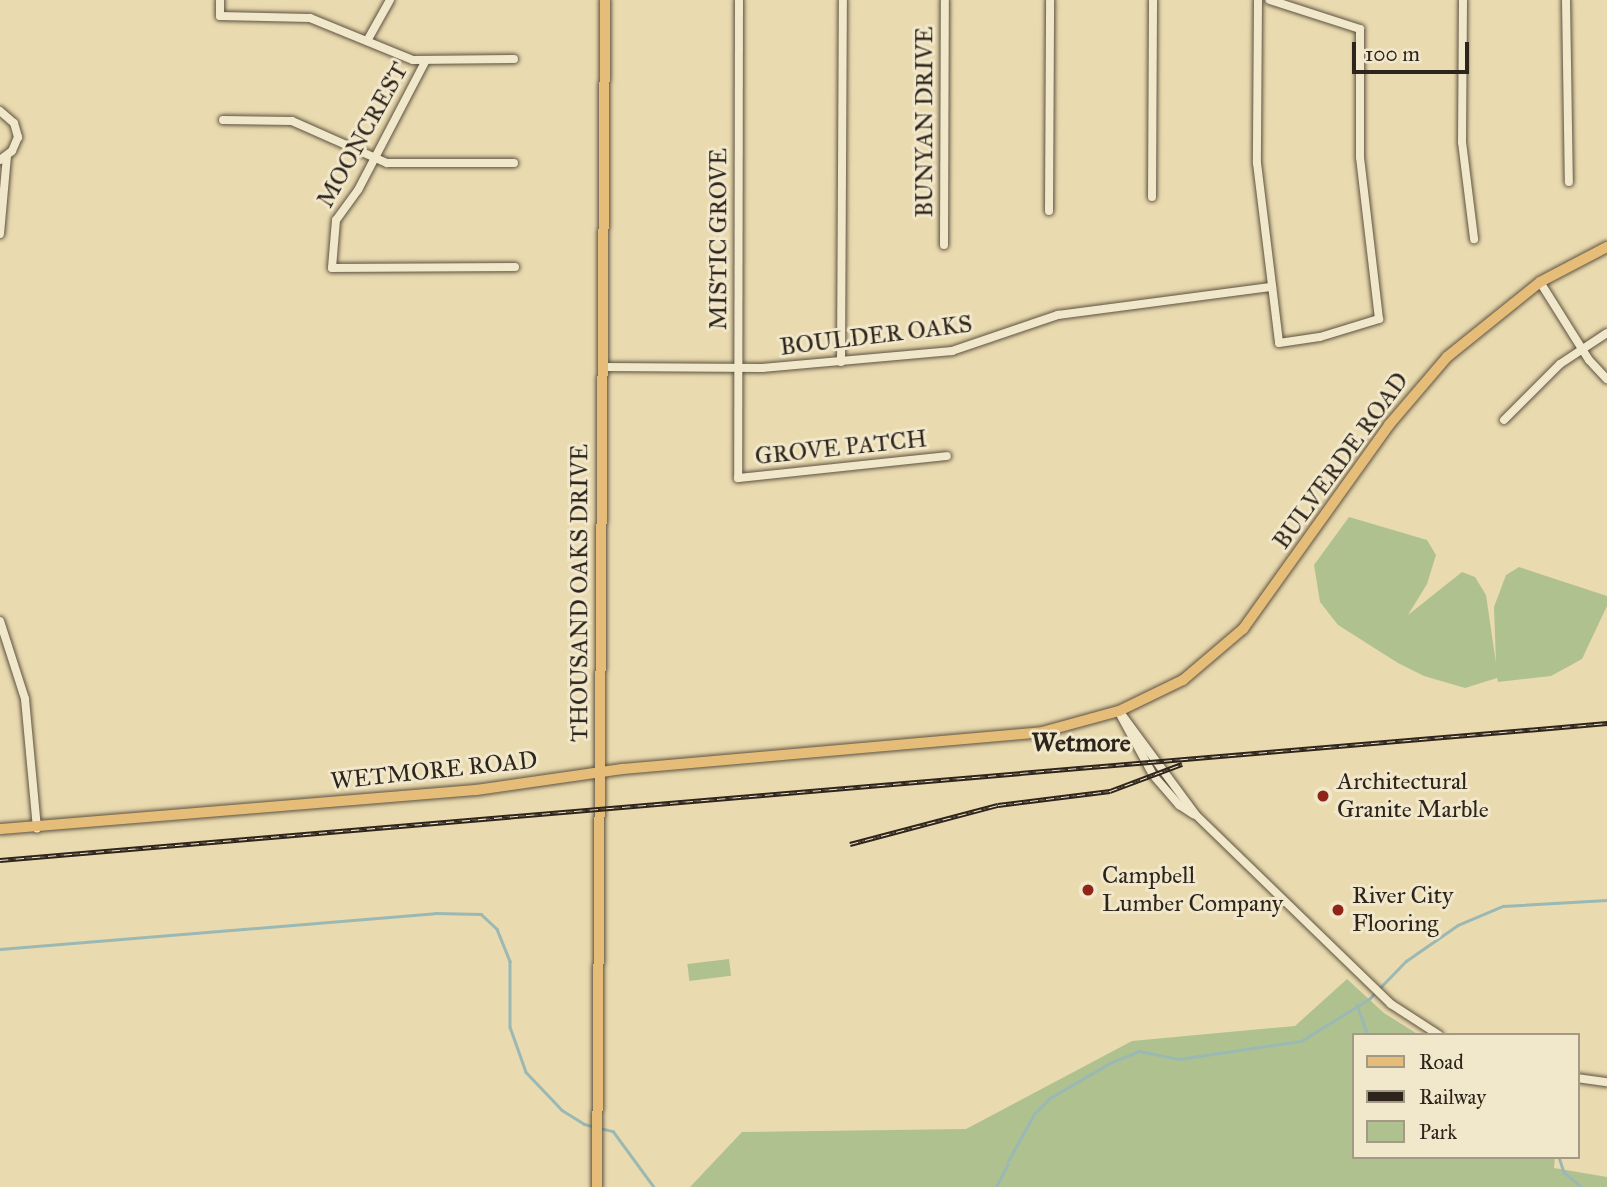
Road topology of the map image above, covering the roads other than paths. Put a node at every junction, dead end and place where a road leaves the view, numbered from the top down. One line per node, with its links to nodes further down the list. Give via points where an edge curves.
1 (220, 0): 13 (street, via 220,16 310,18)
2 (390, 0): 13 (street)
3 (605, 0): 34 (main road, THOUSAND OAKS DRIVE)
4 (739, 0): 35 (street, MISTIC GROVE)
5 (843, 0): 33 (street)
6 (945, 0): 26 (street, BUNYAN DRIVE)
7 (1050, 0): 23 (street)
8 (1153, 0): 22 (street)
9 (1258, 0): 30 (street, via 1257,163)
10 (1270, 0): 30 (street, via 1360,29 1360,157 1379,319 1320,337 1279,343)
11 (1463, 0): 25 (street, via 1462,150)
12 (1566, 0): 21 (street)
13 (368, 41): 15 (street, via 398,57)
14 (514, 59): 15 (street)
15 (425, 62): 19 (street, MOONCREST)
16 (0, 111): 18 (street, via 17,130 16,145)
17 (223, 120): 19 (street, via 292,121)
18 (4, 158): 24 (street)
19 (373, 160): 20 (street, via 404,165); 28 (street, MOONCREST, via 336,220 332,268)
20 (514, 163)
21 (1569, 182)
22 (1152, 197)
23 (1049, 211)
24 (0, 234)
25 (1474, 239)
26 (944, 245)
27 (1607, 247): 29 (main road, BULVERDE ROAD)
28 (515, 267)
29 (1540, 282): 32 (street); 41 (main road, BULVERDE ROAD, via 1475,330 1409,399 1243,629 1182,680)
30 (1272, 287): 33 (street, BOULDER OAKS, via 1072,313 968,348)
31 (1607, 333): 32 (street)
32 (1581, 348): 36 (street); 37 (street)
33 (841, 362): 35 (street, BOULDER OAKS)
34 (603, 366): 35 (street, BOULDER OAKS); 42 (main road, THOUSAND OAKS DRIVE)
35 (737, 369): 39 (street, MISTIC GROVE)
36 (1607, 379)
37 (1504, 420)
38 (947, 456): 39 (street, GROVE PATCH)
39 (738, 478)
40 (0, 621): 43 (street, via 25,699)
41 (1119, 712): 42 (main road, WETMORE ROAD, via 1042,732); 45 (street, via 1153,775 1179,805 1196,815 1391,1004)
42 (600, 772): 43 (main road, WETMORE ROAD, via 477,790); 48 (main road, THOUSAND OAKS DRIVE)
43 (37, 828): 44 (main road, WETMORE ROAD)
44 (0, 829)
45 (1436, 1033)
46 (1579, 1078): 47 (street)
47 (1607, 1082)
48 (597, 1187)

